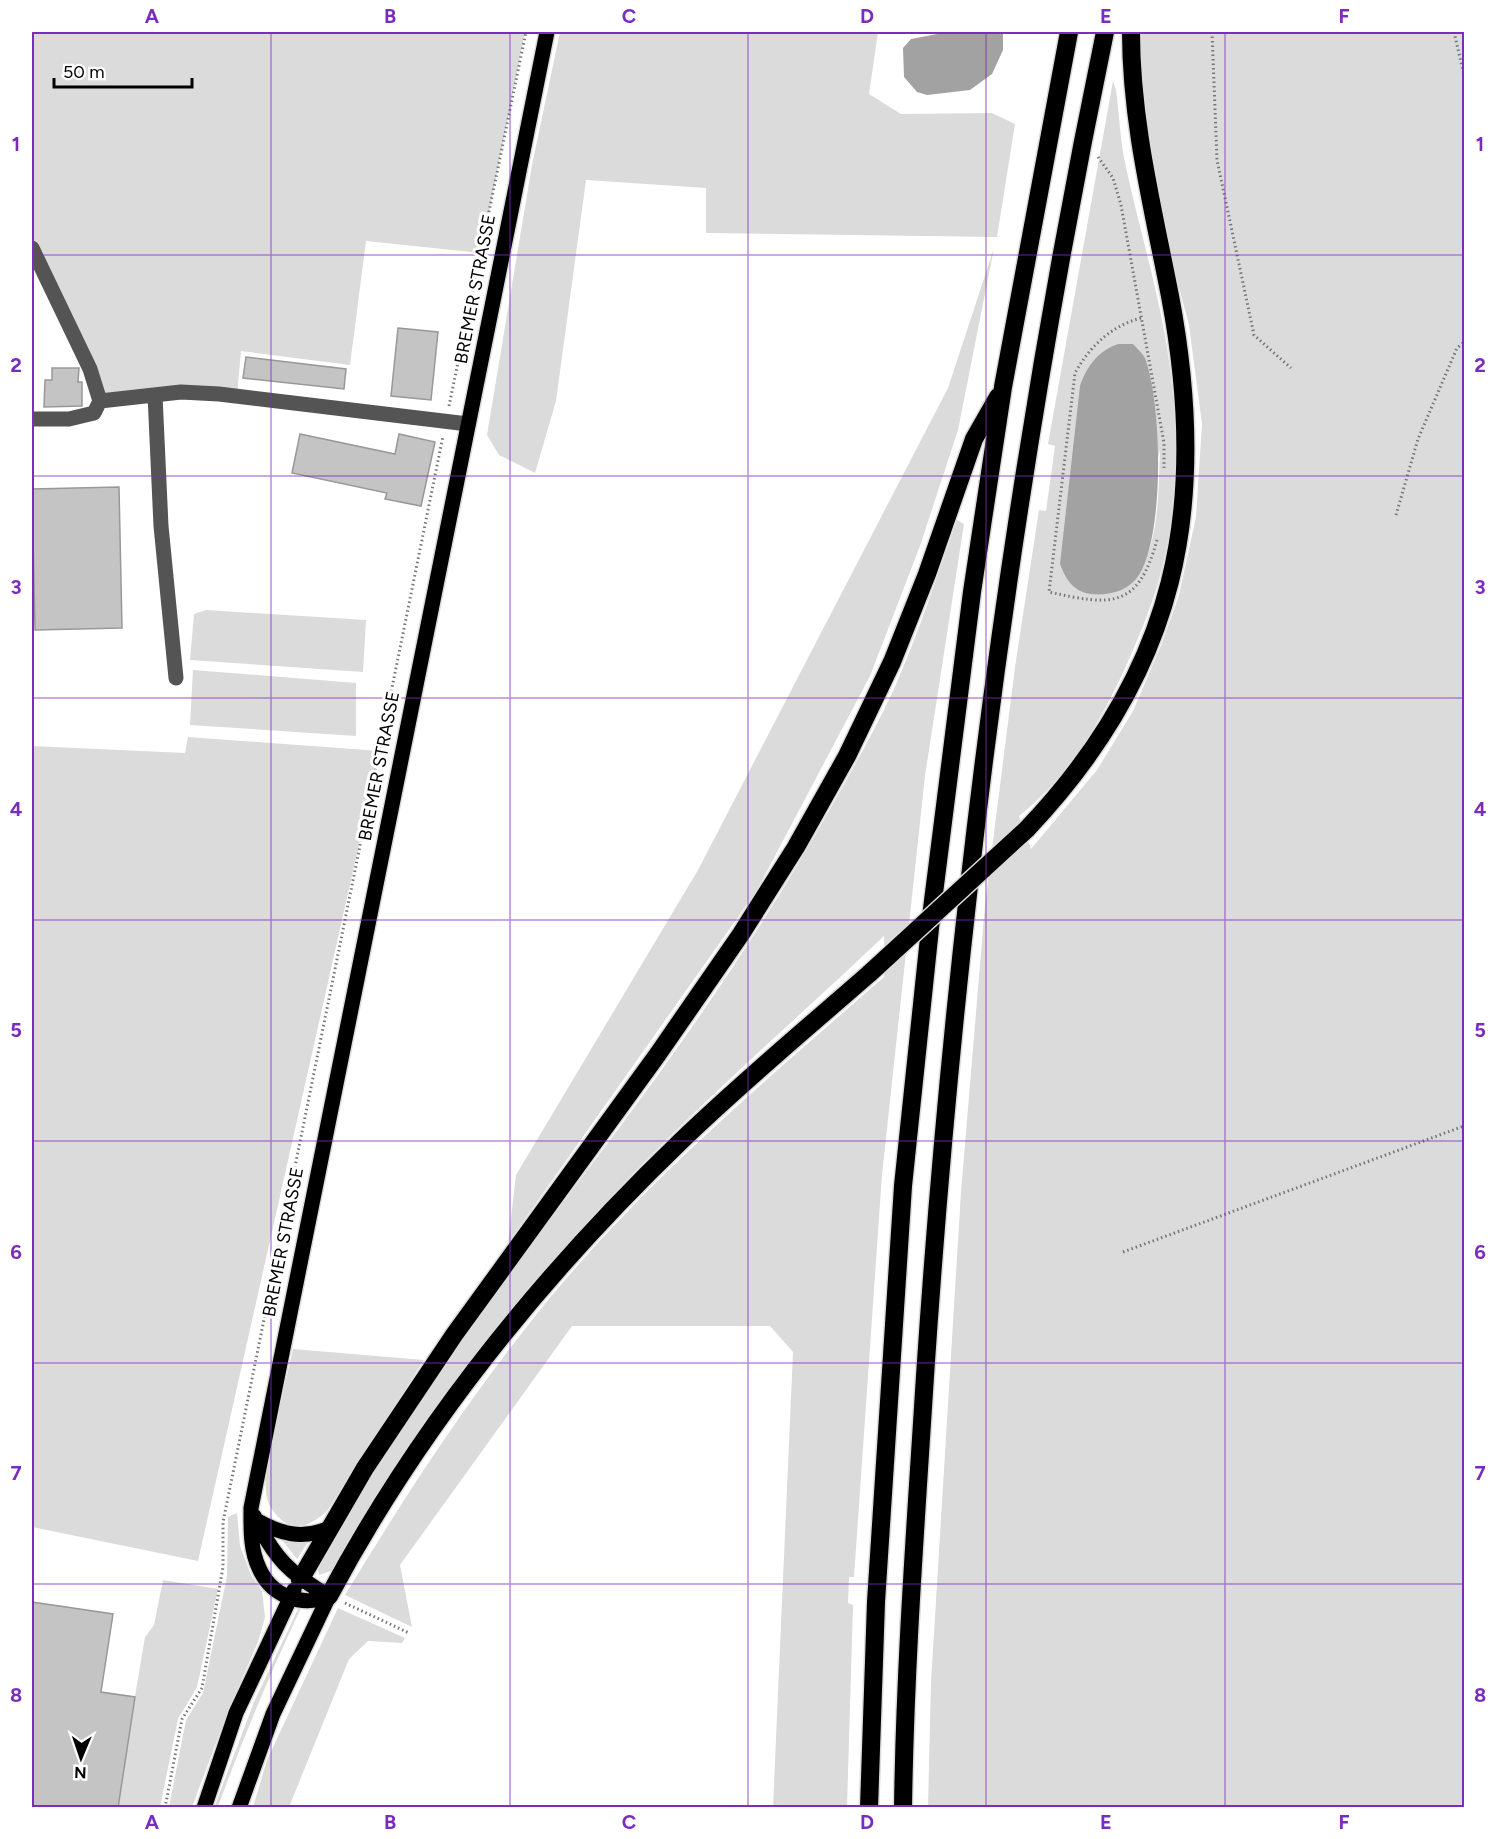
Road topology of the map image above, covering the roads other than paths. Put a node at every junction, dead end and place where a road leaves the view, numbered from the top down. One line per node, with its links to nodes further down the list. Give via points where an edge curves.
1 (547, 32): 10 (main road, BREMER STRASSE)
2 (1069, 32): 6 (highway)
3 (1105, 32): 20 (highway, via 1044,345 1017,512 958,979 935,1226 916,1512)
4 (1131, 32): 15 (highway, bridge, via 1133,96 1141,152 1184,385 1187,458 1183,520 1163,606 1131,687 1081,769 1027,829 680,1142 597,1226 489,1354 431,1432)
5 (32, 248): 8 (lane, via 90,369)
6 (1003, 387): 13 (highway, via 974,439 892,662 847,756 796,847 658,1054 454,1335); 19 (highway, via 970,604 903,1186 878,1567)
7 (154, 395): 8 (lane); 10 (lane, via 219,394); 11 (lane, via 161,525)
8 (100, 401): 9 (lane, via 94,413 69,419)
9 (32, 419)
10 (468, 424): 12 (main road, BREMER STRASSE)
11 (177, 678)
12 (254, 1514): 13 (main road, via 285,1534 306,1535); 14 (main road, via 277,1556); 16 (main road, BREMER STRASSE, via 252,1542 259,1568 269,1584)
13 (330, 1528): 14 (highway)
14 (300, 1580): 15 (main road); 16 (main road)
15 (329, 1596): 16 (main road, via 310,1601); 18 (main road, via 273,1714)
16 (290, 1599): 17 (main road, via 236,1713)
17 (204, 1808)
18 (239, 1808)
19 (869, 1808)
20 (903, 1808)

